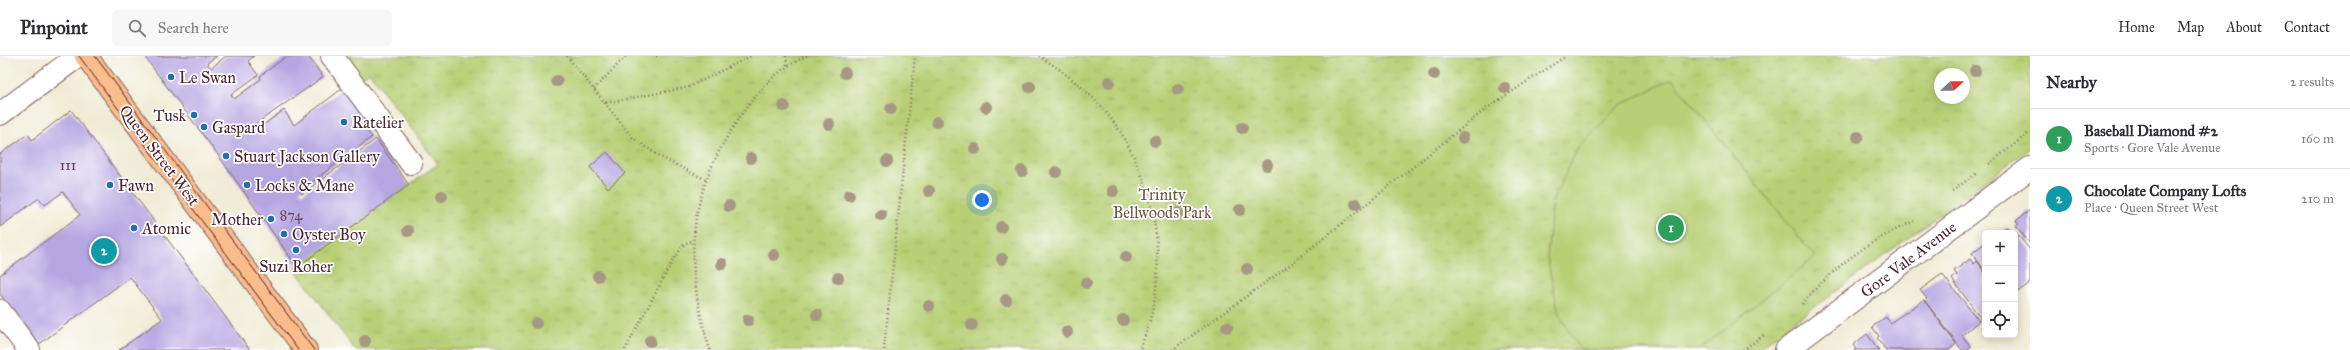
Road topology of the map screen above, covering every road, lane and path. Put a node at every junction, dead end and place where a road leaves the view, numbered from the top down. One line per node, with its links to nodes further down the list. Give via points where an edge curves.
1 (78, 56): 15 (street)
2 (86, 56): 27 (main road, Queen Street West)
3 (332, 56): 17 (street)
4 (567, 56): 13 (path)
5 (626, 56): 13 (path)
6 (751, 56): 14 (path, via 689,87)
7 (786, 56): 12 (path)
8 (807, 56): 12 (path)
9 (915, 56): 30 (path)
10 (1039, 56): 31 (path, via 1062,70 1085,90 1115,124 1134,157 1148,193 1156,231 1158,269 1153,307)
11 (1566, 56): 32 (path, via 1487,108 1291,264)
12 (787, 64): 19 (path, via 752,100 725,139)
13 (594, 89): 14 (path)
14 (605, 103): 19 (path, via 632,137 657,155)
15 (0, 114)
16 (2030, 132): 20 (path)
17 (411, 163)
18 (2030, 168): 34 (street, Gore Vale Avenue)
19 (706, 180): 22 (path, via 697,210)
20 (1950, 194)
21 (1916, 220): 23 (path, via 1890,231 1865,247 1834,271)
22 (693, 241): 28 (path, via 684,243 673,260); 29 (path, via 693,282)
23 (1799, 307)
24 (0, 312): 26 (street)
25 (1766, 334): 33 (path)
26 (19, 347)
27 (306, 350)
28 (625, 350)
29 (710, 350)
30 (884, 350)
31 (1139, 350)
32 (1172, 350)
33 (1742, 350)
34 (1786, 350)

